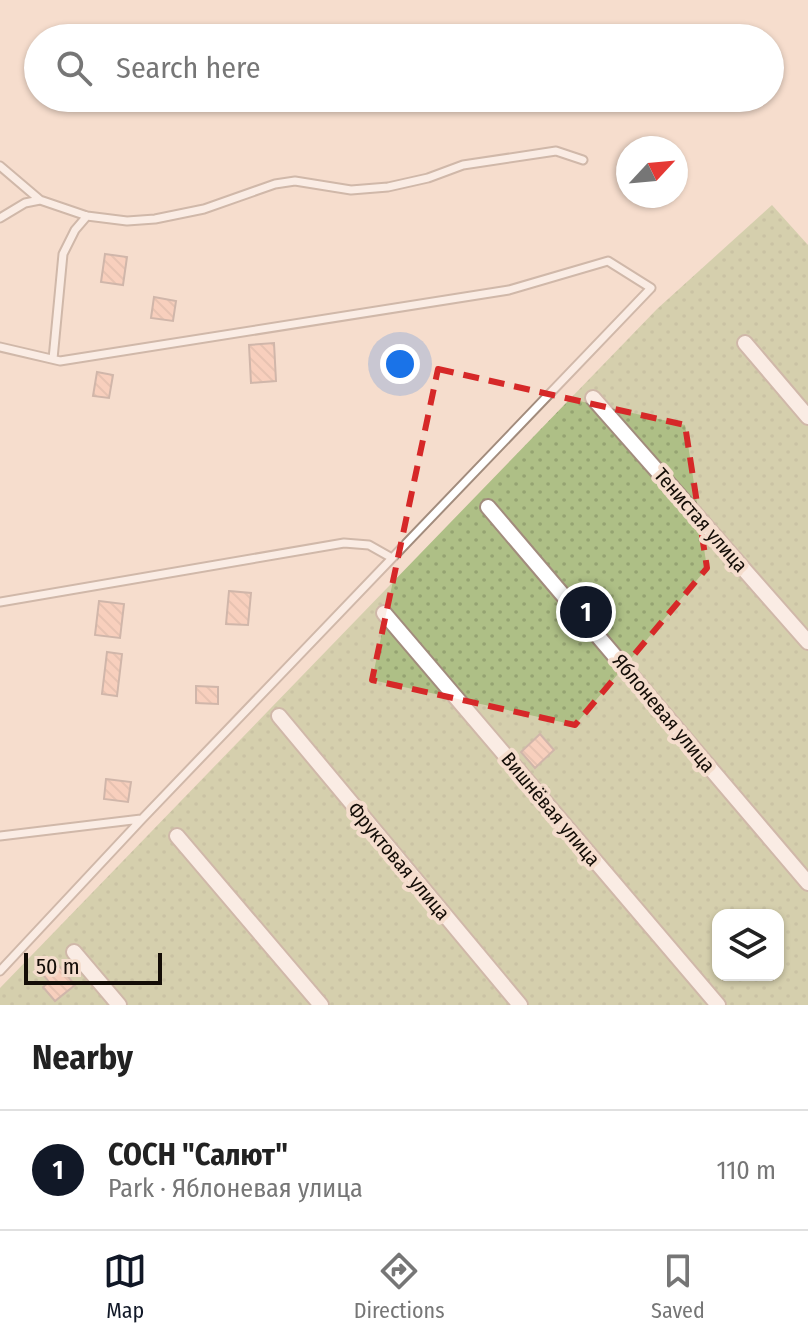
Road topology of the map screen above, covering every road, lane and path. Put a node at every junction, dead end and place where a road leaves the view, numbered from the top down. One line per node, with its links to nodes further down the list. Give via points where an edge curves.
1 (583, 160): 4 (lane, via 556,151 463,165 388,187 351,190 295,181 155,219)
2 (0, 166): 3 (lane)
3 (40, 200): 4 (lane); 5 (lane)
4 (87, 216): 8 (lane, via 63,254)
5 (0, 218)
6 (745, 343): 10 (street)
7 (0, 347): 8 (lane)
8 (53, 359): 12 (lane, via 509,290 608,261 651,288)
9 (593, 398): 15 (street, Тенистая улица)
10 (808, 417)
11 (488, 507): 20 (street, Яблоневая улица)
12 (392, 558): 13 (lane, via 369,545 344,543); 17 (lane)
13 (0, 602)
14 (384, 613): 26 (street, Вишнёвая улица)
15 (808, 642)
16 (279, 716): 25 (street, Фруктовая улица)
17 (142, 819): 18 (lane); 22 (lane)
18 (0, 836)
19 (177, 836): 24 (street)
20 (808, 883)
21 (74, 952): 23 (street)
22 (0, 971)
23 (119, 1005)
24 (321, 1005)
25 (520, 1005)
26 (718, 1005)

